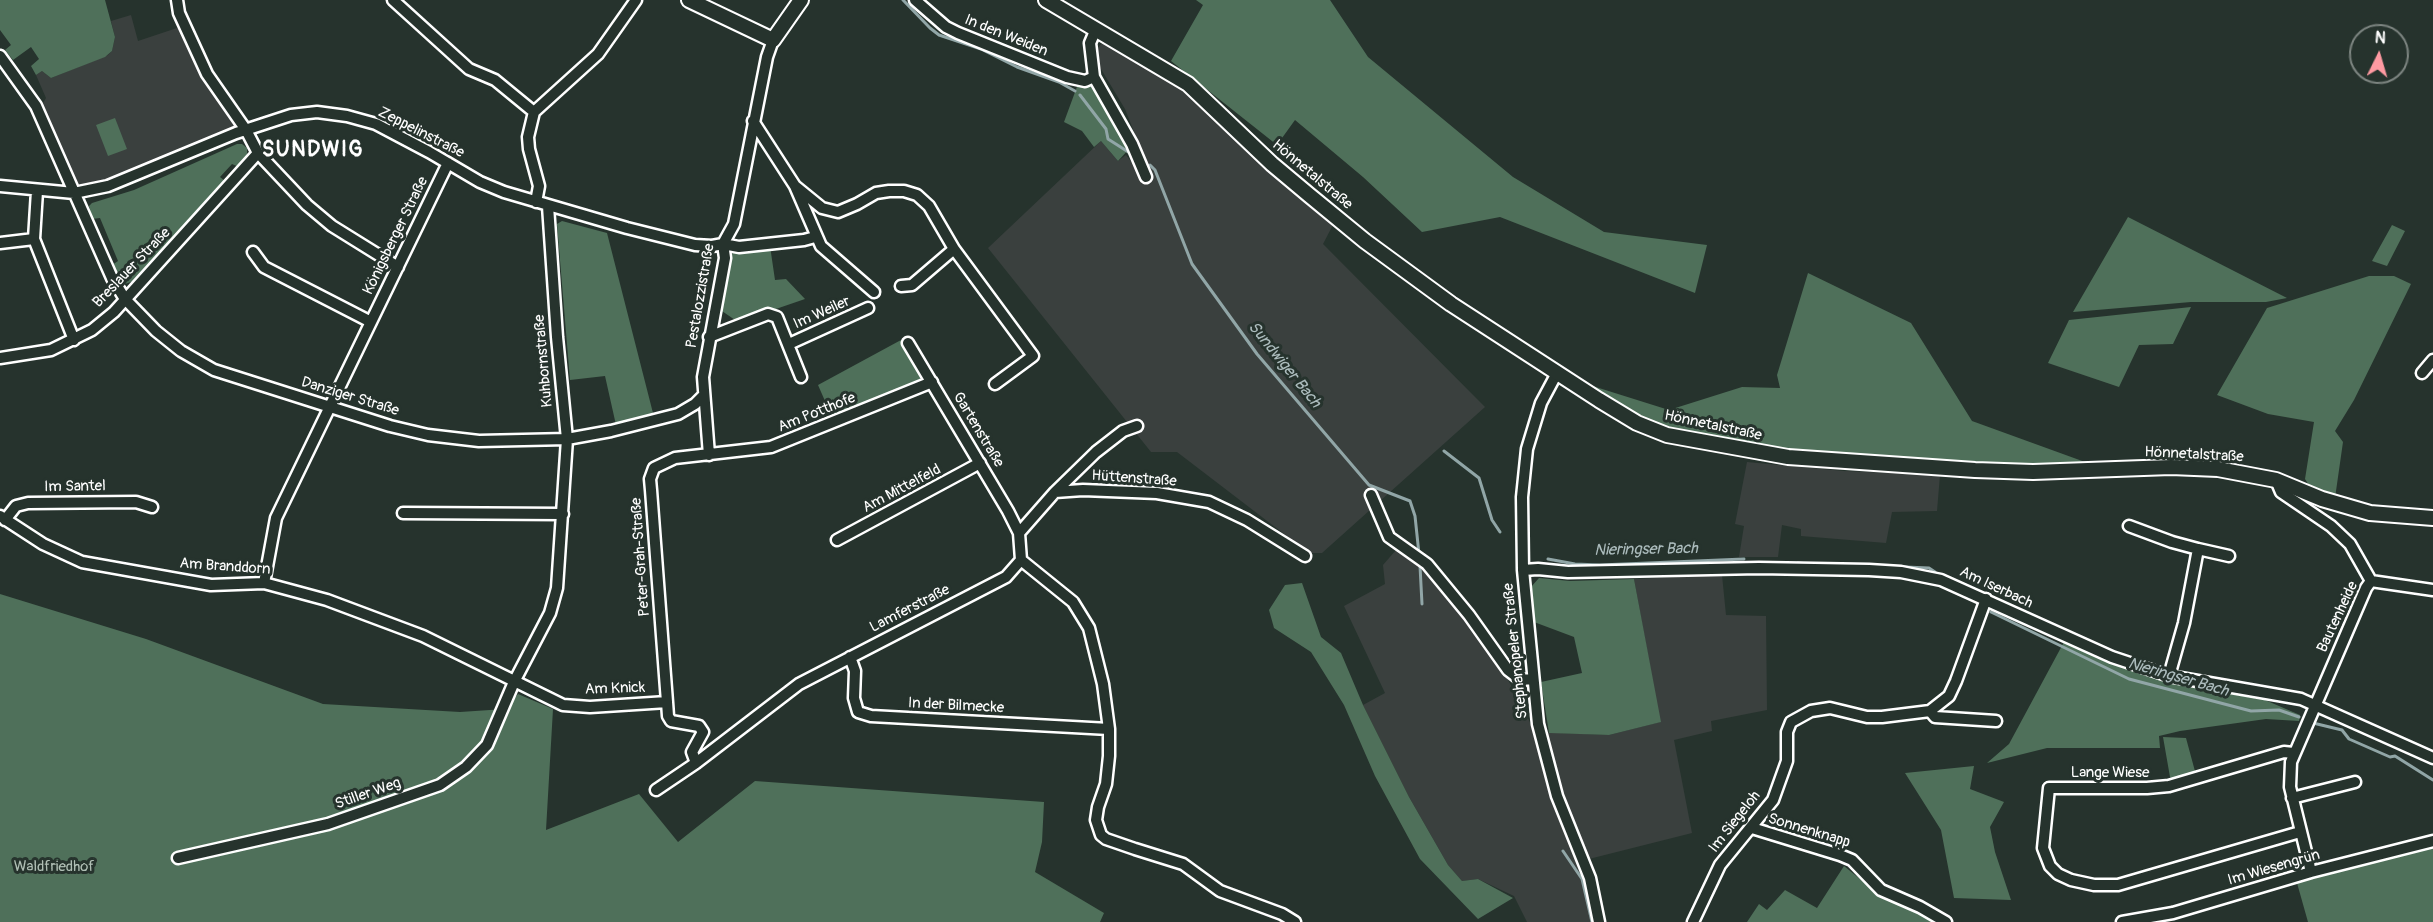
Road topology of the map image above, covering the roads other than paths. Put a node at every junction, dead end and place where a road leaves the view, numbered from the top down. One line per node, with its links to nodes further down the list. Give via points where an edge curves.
1 (177, 0): 14 (street, via 179,13 207,74)
2 (393, 0): 12 (street, via 469,69 495,80)
3 (636, 0): 12 (street, via 598,54)
4 (689, 0): 9 (main road)
5 (801, 0): 9 (main road)
6 (915, 0): 11 (street, In den Weiden, via 958,33 1067,77 1085,81)
7 (1046, 0): 8 (main road, Hönnetalstraße)
8 (1096, 29): 11 (street, via 1090,43); 42 (main road, Hönnetalstraße, via 1188,84 1272,164 1365,241 1451,304)
9 (773, 40): 13 (street, Pestalozzistraße)
10 (0, 56): 21 (street, Danziger Straße, via 36,106)
11 (1094, 77): 17 (street)
12 (534, 112): 22 (street, via 528,137 539,186)
13 (753, 121): 19 (street); 27 (street, Pestalozzistraße, via 734,224)
14 (246, 130): 15 (street); 16 (street, Zeppelinstraße, via 291,115 348,112); 21 (street, Zeppelinstraße, via 108,186)
15 (258, 153): 30 (street, via 332,226); 33 (street, Breslauer Straße)
16 (448, 163): 22 (street, Zeppelinstraße, via 480,182); 30 (street, Königsberger Straße)
17 (1146, 177)
18 (0, 186): 20 (street, Zeppelinstraße)
19 (795, 186): 24 (street); 28 (street, via 822,208 838,212 876,193 904,191 917,195 929,206)
20 (37, 190): 21 (street, Zeppelinstraße); 25 (street)
21 (74, 193): 33 (street, Danziger Straße)
22 (536, 202): 23 (street, Zeppelinstraße)
23 (548, 206): 27 (street, Zeppelinstraße, via 694,245); 50 (street, Kuhbornstraße)
24 (815, 237): 27 (street, via 739,247); 32 (street)
25 (34, 239): 26 (street); 37 (street)
26 (0, 243)
27 (723, 244): 36 (street, Pestalozzistraße, via 725,258)
28 (954, 249): 31 (street, via 912,285); 46 (street, via 1033,356)
29 (253, 252): 35 (street, via 264,267)
30 (398, 267): 35 (street, Königsberger Straße)
31 (901, 286)
32 (874, 292)
33 (125, 299): 37 (street, Breslauer Straße, via 92,330); 48 (street, Danziger Straße, via 181,351 214,370)
34 (868, 308): 39 (street, Im Weiler)
35 (370, 322): 48 (street, Königsberger Straße)
36 (709, 337): 39 (street, Im Weiler, via 768,314 777,317); 47 (street, Pestalozzistraße)
37 (74, 340): 40 (street, Breslauer Straße, via 51,350)
38 (908, 343): 45 (street, Gartenstraße)
39 (789, 344): 44 (street, Im Weiler)
40 (0, 358)
41 (2433, 360): 43 (street)
42 (1557, 373): 53 (main road, Hönnetalstraße, via 1637,423 1667,435 1788,457 2033,472 2218,469); 68 (street, Stephanopeler Straße, via 1541,403 1527,449 1522,497)
43 (2422, 373)
44 (801, 377)
45 (932, 382): 51 (street, Am Potthofe, via 771,447); 52 (street, Gartenstraße)
46 (994, 384)
47 (703, 396): 50 (street, Danziger Straße, via 678,414); 51 (street, Pestalozzistraße)
48 (329, 406): 50 (street, Danziger Straße, via 390,426 453,439); 70 (street, Königsberger Straße, via 276,518)
49 (1137, 426): 54 (street, via 1123,431 1096,452)
50 (567, 439): 58 (street, Kuhbornstraße)
51 (709, 455): 77 (street, Peter-Grah-Straße, via 663,462 654,468 650,479)
52 (980, 463): 62 (street, Gartenstraße); 63 (street, Am Mittelfeld)
53 (2276, 480): 60 (main road, Hönnetalstraße, via 2370,513); 69 (street, Bautenheide, via 2282,492 2350,544)
54 (1055, 492): 62 (street); 65 (street, Hüttenstraße, via 1157,493 1209,502)
55 (1371, 495): 75 (street, via 1389,537 1427,564 1508,670 1521,680)
56 (152, 507): 59 (street, Im Santel, via 136,501 28,503 16,506)
57 (403, 513): 58 (street)
58 (563, 514): 76 (street, Kuhbornstraße, via 553,603)
59 (3, 518): 70 (street, Am Branddorn, via 43,544 82,562 211,585)
60 (2433, 518)
61 (2129, 526): 64 (street)
62 (1019, 533): 67 (street)
63 (837, 540)
64 (2198, 549): 66 (street); 74 (street)
65 (1305, 556)
66 (2229, 556)
67 (1021, 560): 73 (street, Lamferstraße, via 1006,577); 81 (street, via 1073,602 1089,628)
68 (1523, 570): 72 (street, Am Iserbach, via 1883,571 1941,580); 75 (street, Stephanopeler Straße)
69 (2371, 581): 71 (street); 78 (street, Bautenheide)
70 (264, 583): 76 (street, Am Branddorn, via 327,600 423,636)
71 (2433, 590)
72 (1986, 599): 74 (street, Am Iserbach, via 2112,657); 79 (street, via 1949,696)
73 (850, 657): 81 (street, In der Bilmecke, via 858,712 871,716); 84 (street, Lamferstraße, via 799,684)
74 (2169, 676): 78 (street, Am Iserbach, via 2301,699)
75 (1532, 679): 94 (street, Stephanopeler Straße, via 1538,724 1557,796 1590,878)
76 (514, 682): 77 (street, Am Knick, via 563,705); 91 (street, Stiller Weg, via 487,745 466,767 440,785 328,824)
77 (667, 702): 84 (street, Am Knick, via 671,721 699,726 703,732 692,752)
78 (2313, 705): 82 (street, Bautenheide); 83 (street, Am Iserbach)
79 (1930, 711): 80 (street, via 1935,717); 88 (street, Im Siegeloh, via 1867,717 1830,708 1811,711 1791,722 1787,761 1773,800)
80 (1996, 721)
81 (1109, 729): 93 (street, via 1108,765 1096,820 1101,835 1183,864 1220,891)
82 (2293, 753): 87 (street, Bautenheide, via 2289,770); 89 (street, Lange Wiese, via 2284,752 2169,786 2049,788 2043,848 2058,874 2094,885 2118,885)
83 (2433, 758)
84 (696, 763): 86 (street, Lamferstraße)
85 (2355, 782): 87 (street)
86 (656, 790)
87 (2292, 798): 89 (street, Bautenheide)
88 (1752, 828): 95 (street, Im Siegeloh, via 1720,865); 96 (street, Sonnenknapp, via 1840,855 1860,867 1881,890)
89 (2300, 832): 92 (street, Bautenheide)
90 (2433, 841): 92 (street, Im Wiesengrün)
91 (178, 858)
92 (2311, 872): 97 (street, Im Wiesengrün, via 2173,913)
93 (1295, 922)
94 (1599, 922)
95 (1693, 922)
96 (1946, 922)
97 (2122, 922)

